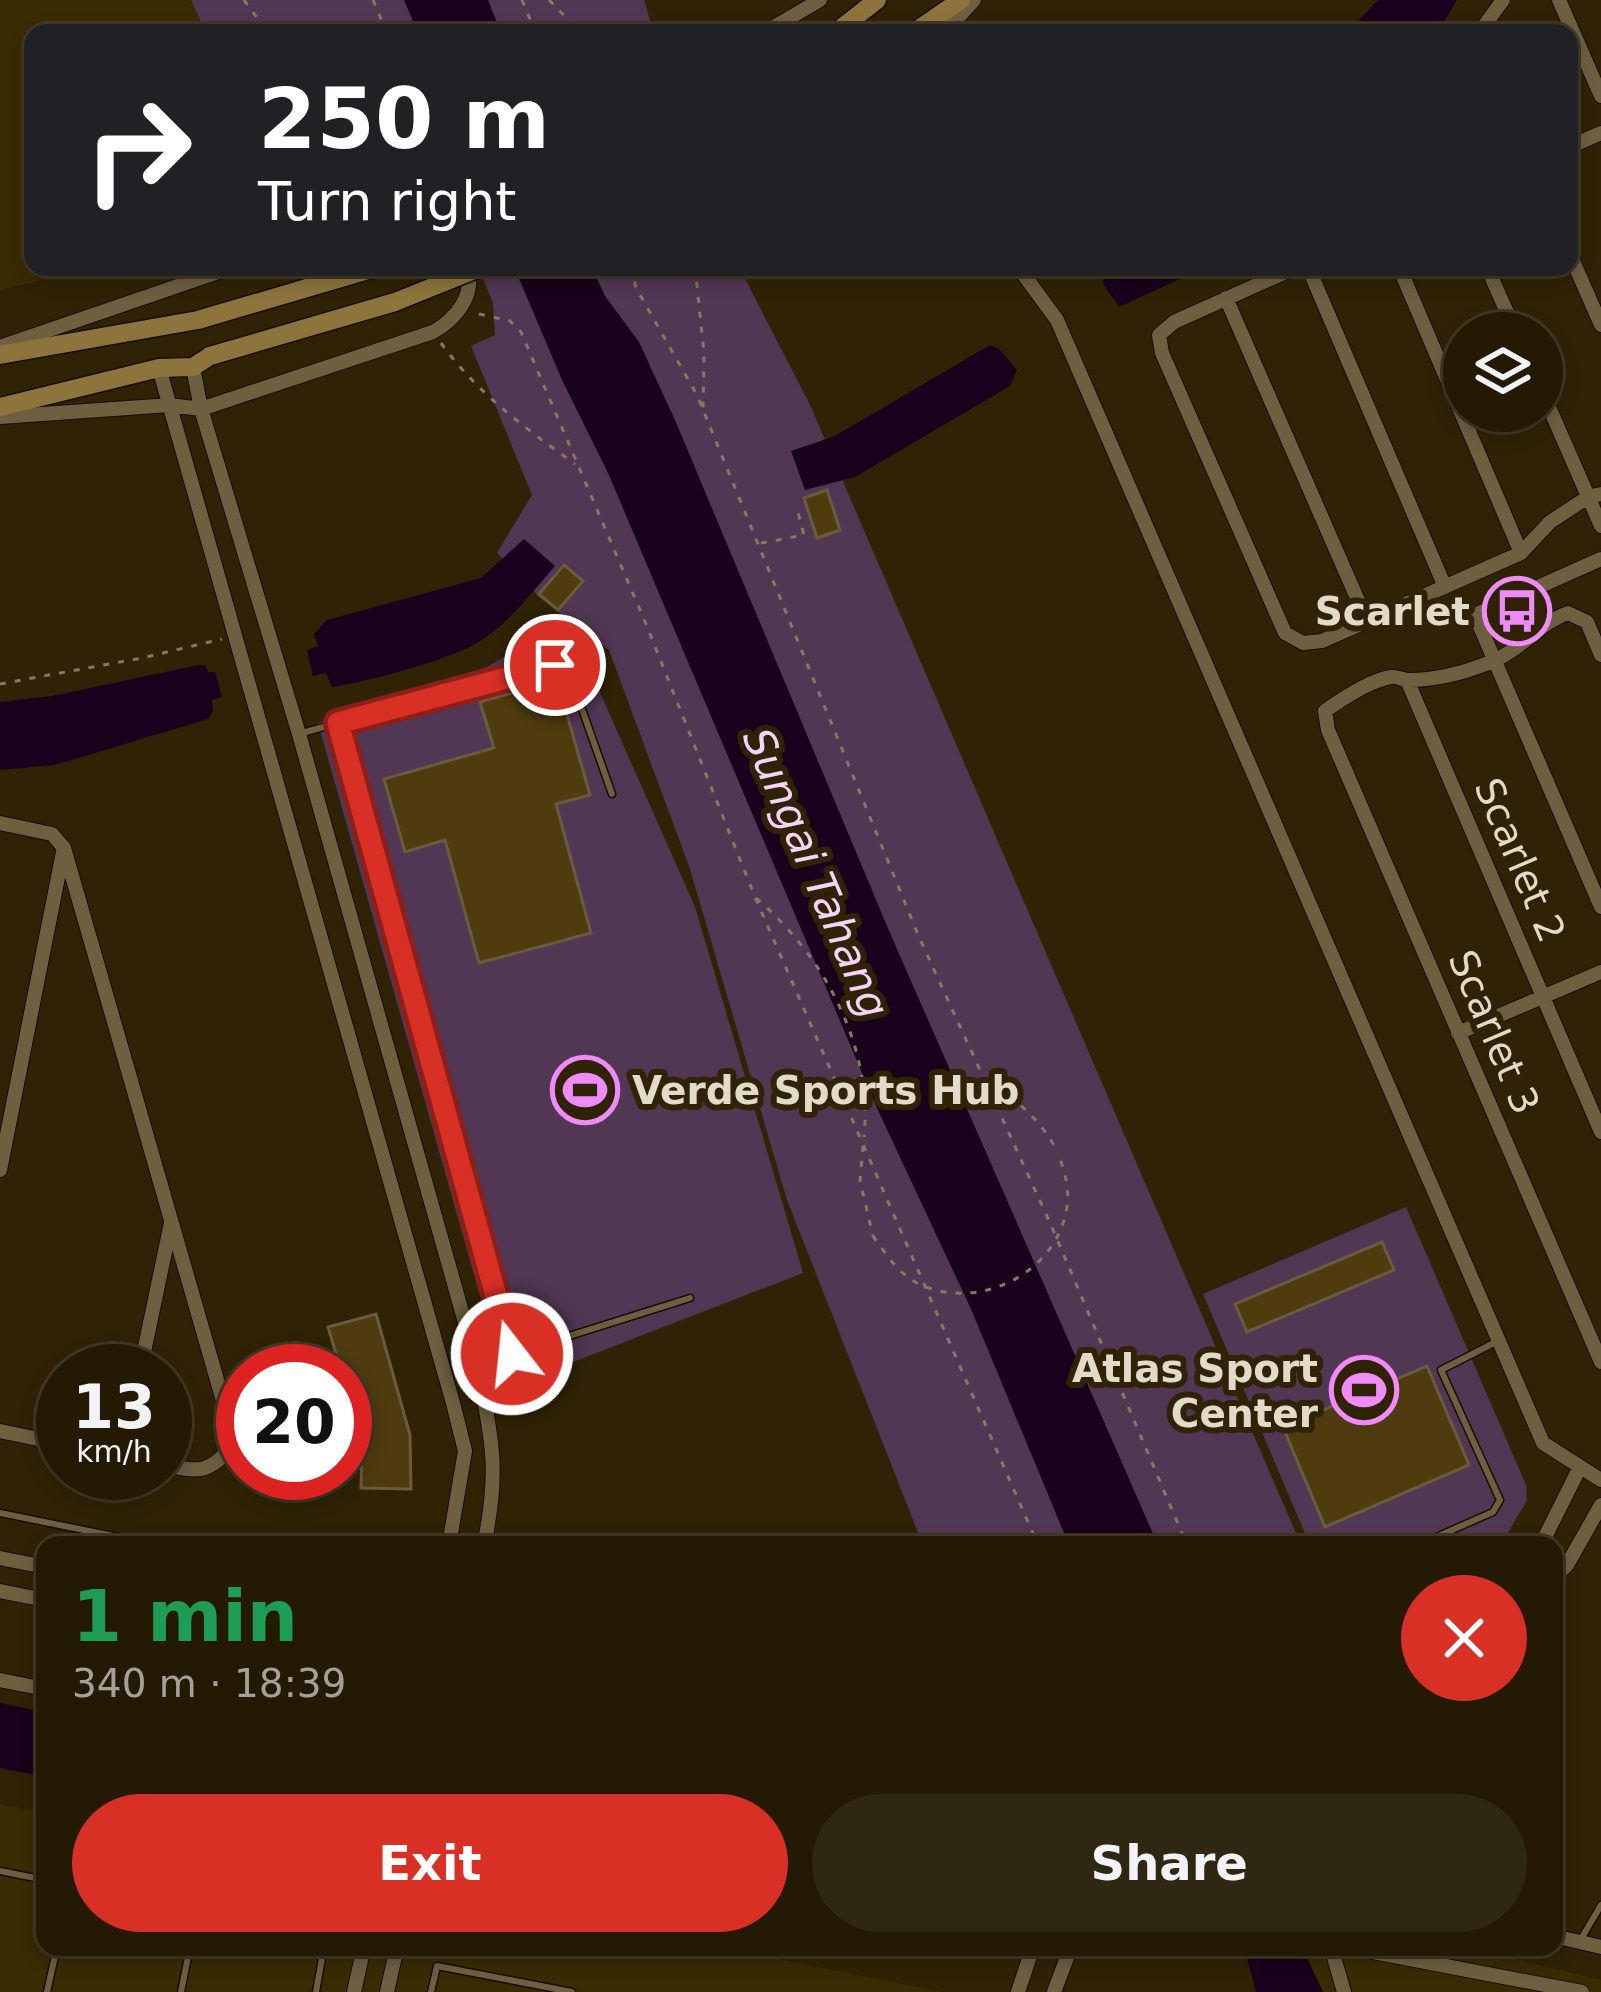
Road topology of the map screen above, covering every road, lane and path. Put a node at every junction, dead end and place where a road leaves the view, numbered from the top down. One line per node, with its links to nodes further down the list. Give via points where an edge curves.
1 (820, 0): 7 (street)
2 (877, 0): 8 (main road)
3 (962, 0): 9 (main road)
4 (974, 0): 10 (street)
5 (552, 1): 6 (path)
6 (573, 24)
7 (779, 24)
8 (846, 24)
9 (926, 24)
10 (952, 24)
11 (1578, 43): 12 (street)
12 (1601, 96)
13 (1578, 273): 28 (street)
14 (208, 276): 30 (street)
15 (347, 276): 30 (main road, via 197,320)
16 (460, 276): 31 (main road, bridge)
17 (469, 276): 26 (street)
18 (633, 276): 36 (path)
19 (696, 276): 36 (path)
20 (1025, 276): 69 (street, via 1057,320)
21 (1276, 276): 25 (street)
22 (1312, 276): 46 (street)
23 (1403, 276): 44 (street)
24 (1491, 276): 27 (street)
25 (1226, 298): 47 (street); 47 (street, via 1174,322 1160,335 1162,353 1285,633 1303,643)
26 (460, 309): 29 (street); 39 (path, via 510,321 521,332)
27 (1507, 312)
28 (1601, 325)
29 (433, 332): 35 (street); 39 (path, via 463,374)
30 (0, 351)
31 (201, 361): 32 (main road); 35 (street)
32 (159, 368): 33 (street); 34 (main road)
33 (170, 405): 35 (street); 37 (street); 48 (street)
34 (0, 406)
35 (201, 409): 54 (street)
36 (703, 410): 43 (path)
37 (0, 417)
38 (1563, 432): 40 (street)
39 (578, 466): 58 (path)
40 (1595, 495): 42 (street); 44 (street, via 1550,522)
41 (796, 505): 43 (path, via 804,535)
42 (1601, 526)
43 (759, 544): 63 (path)
44 (1521, 553): 46 (street)
45 (1601, 560): 50 (street, via 1475,614)
46 (1444, 587): 47 (street)
47 (1366, 621)
48 (236, 635): 52 (path); 82 (street, via 465,1451)
49 (1601, 656): 50 (street, via 1587,622 1568,613)
50 (1495, 660): 51 (street); 59 (street)
51 (1407, 680): 61 (street, Scarlet 2); 62 (street, Scarlet 3, via 1392,677 1325,711)
52 (0, 684)
53 (338, 723): 54 (lane); 55 (lane, via 562,666); 71 (lane)
54 (298, 734): 73 (street)
55 (612, 794)
56 (0, 823): 57 (street, via 52,834)
57 (64, 848): 66 (street); 67 (street)
58 (755, 897): 65 (path); 65 (path, via 785,923 843,1012 867,1112)
59 (1601, 907)
60 (1601, 972): 61 (street)
61 (1543, 997): 62 (street); 64 (street, Scarlet 2)
62 (1458, 1033): 72 (street, Scarlet 3)
63 (984, 1078): 65 (path, bridge, via 1047,1131 1068,1203 1062,1230 1028,1272 999,1288 969,1295 916,1282 890,1260 873,1236 860,1180); 85 (path)
64 (1601, 1132)
65 (864, 1142): 84 (path)
66 (0, 1170)
67 (172, 1222): 70 (street); 77 (street, via 230,1425 229,1450 214,1466)
68 (690, 1298): 71 (lane)
69 (1499, 1340): 76 (street, via 1543,1443); 86 (lane, via 1441,1370 1500,1500 1493,1512)
70 (146, 1344)
71 (512, 1354): 73 (lane)
72 (1600, 1361)
73 (477, 1366): 83 (street, via 495,1454)
74 (0, 1430): 75 (street)
75 (36, 1438)
76 (1580, 1467): 78 (street); 87 (street)
77 (192, 1470)
78 (1601, 1480)
79 (1601, 1505): 90 (street)
80 (0, 1513): 81 (lane)
81 (114, 1536)
82 (450, 1536)
83 (486, 1536)
84 (1034, 1536)
85 (1183, 1536)
86 (1438, 1536)
87 (1546, 1536)
88 (0, 1558): 89 (street)
89 (36, 1565)
90 (1563, 1569)
91 (0, 1591): 92 (street)
92 (36, 1598)
93 (0, 1680): 94 (street)
94 (36, 1687)
95 (0, 1871): 96 (lane)
96 (36, 1878)
97 (1601, 1905): 99 (lane)
98 (1563, 1938): 99 (street)
99 (1580, 1942): 100 (street)
100 (1601, 1947)
101 (55, 1956): 110 (lane)
102 (188, 1956): 111 (lane)
103 (322, 1956): 112 (lane)
104 (362, 1956): 113 (street)
105 (395, 1956): 114 (street)
106 (1030, 1956): 117 (street)
107 (1068, 1956): 118 (street)
108 (1334, 1956): 119 (street)
109 (1394, 1956): 120 (street)
110 (47, 1992)
111 (182, 1992)
112 (316, 1992)
113 (355, 1992)
114 (387, 1992)
115 (431, 1992): 116 (lane, via 436,1966)
116 (568, 1992)
117 (1018, 1992)
118 (1054, 1992)
119 (1344, 1992)
120 (1582, 1992)

